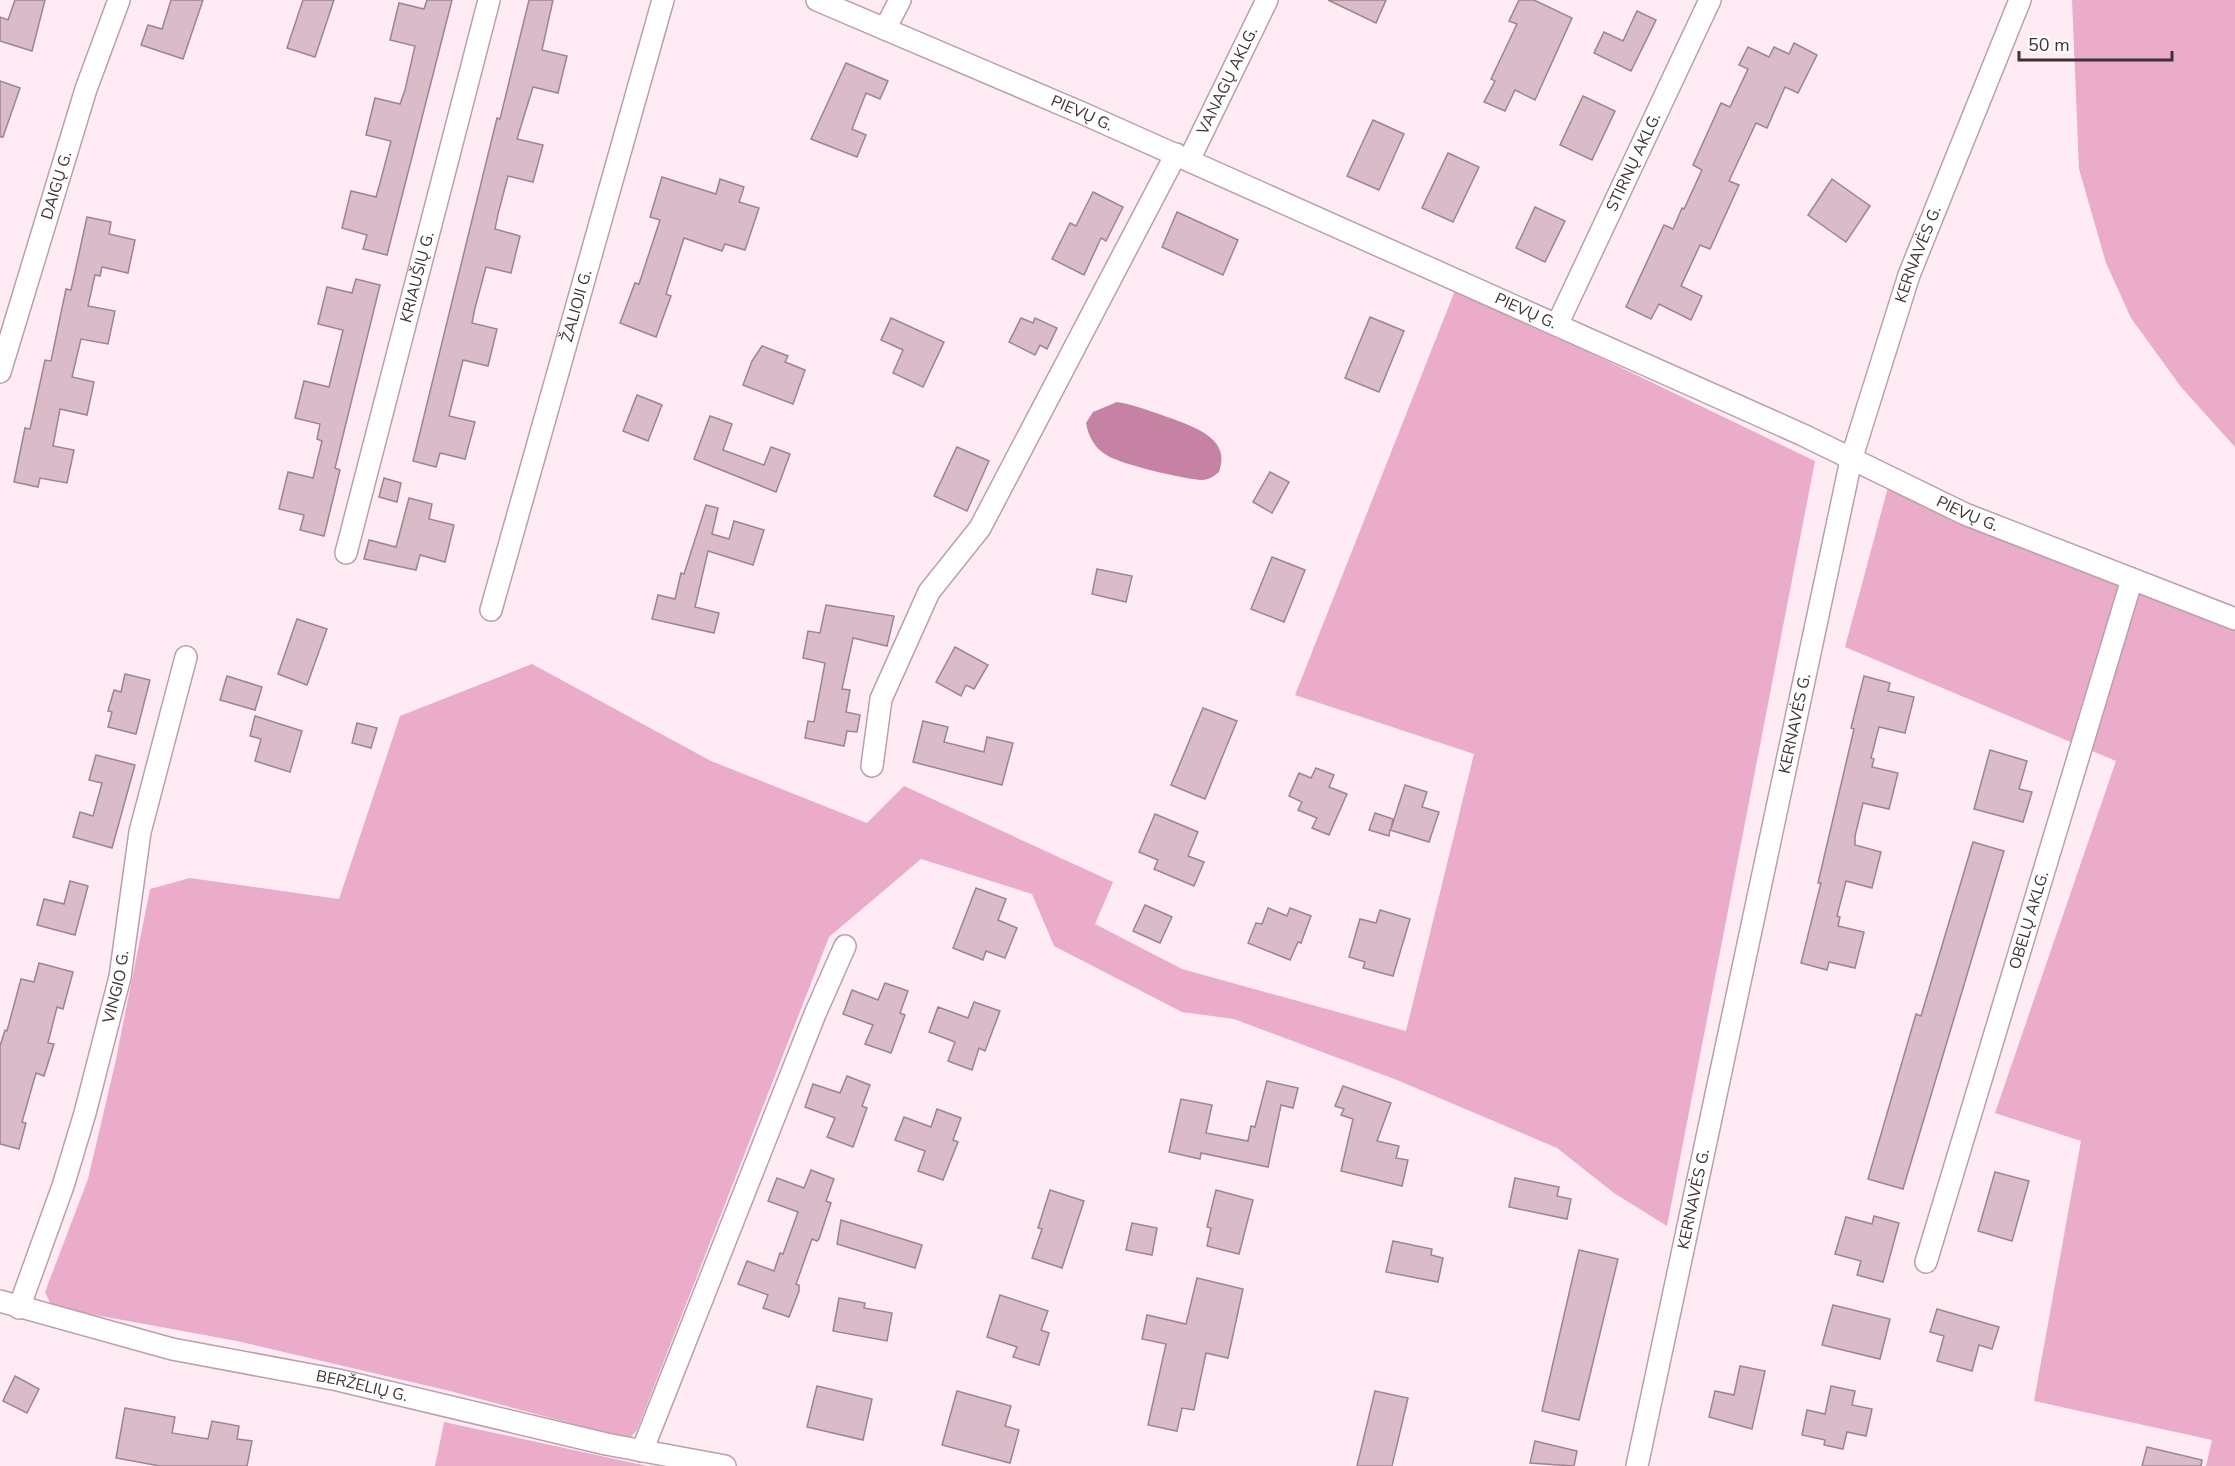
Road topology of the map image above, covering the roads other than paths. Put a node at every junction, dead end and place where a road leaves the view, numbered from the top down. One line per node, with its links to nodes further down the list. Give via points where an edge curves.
1 (119, 0): 12 (street, DAIGŲ G., via 86,89)
2 (489, 0): 14 (street, KRIAUŠIŲ G.)
3 (663, 0): 16 (street, ŽALIOJI G.)
4 (818, 0): 9 (street, PIEVŲ G.)
5 (900, 0): 9 (street)
6 (1267, 0): 10 (street, VANAGŲ AKLG.)
7 (1710, 0): 11 (street, STIRNŲ AKLG.)
8 (2020, 0): 13 (street, KERNAVĖS G., via 1909,275)
9 (885, 29): 10 (street, PIEVŲ G.)
10 (1182, 157): 11 (street, PIEVŲ G.); 19 (street, VANAGŲ AKLG., via 980,528 929,592 881,699)
11 (1557, 325): 13 (street, PIEVŲ G.)
12 (0, 372)
13 (1851, 460): 15 (street, PIEVŲ G., via 1965,514); 25 (street, KERNAVĖS G.)
14 (346, 553)
15 (2132, 579): 17 (street, PIEVŲ G.); 21 (street, OBELŲ AKLG.)
16 (491, 610)
17 (2235, 619)
18 (186, 657): 22 (street, VINGIO G., via 140,832 120,978 76,1144)
19 (872, 766)
20 (845, 946): 23 (street, via 814,1014)
21 (1926, 1262)
22 (9, 1305): 23 (street, BERŽELIŲ G., via 172,1350 338,1380)
23 (642, 1451): 24 (street, BERŽELIŲ G.)
24 (724, 1466)
25 (1637, 1466)

